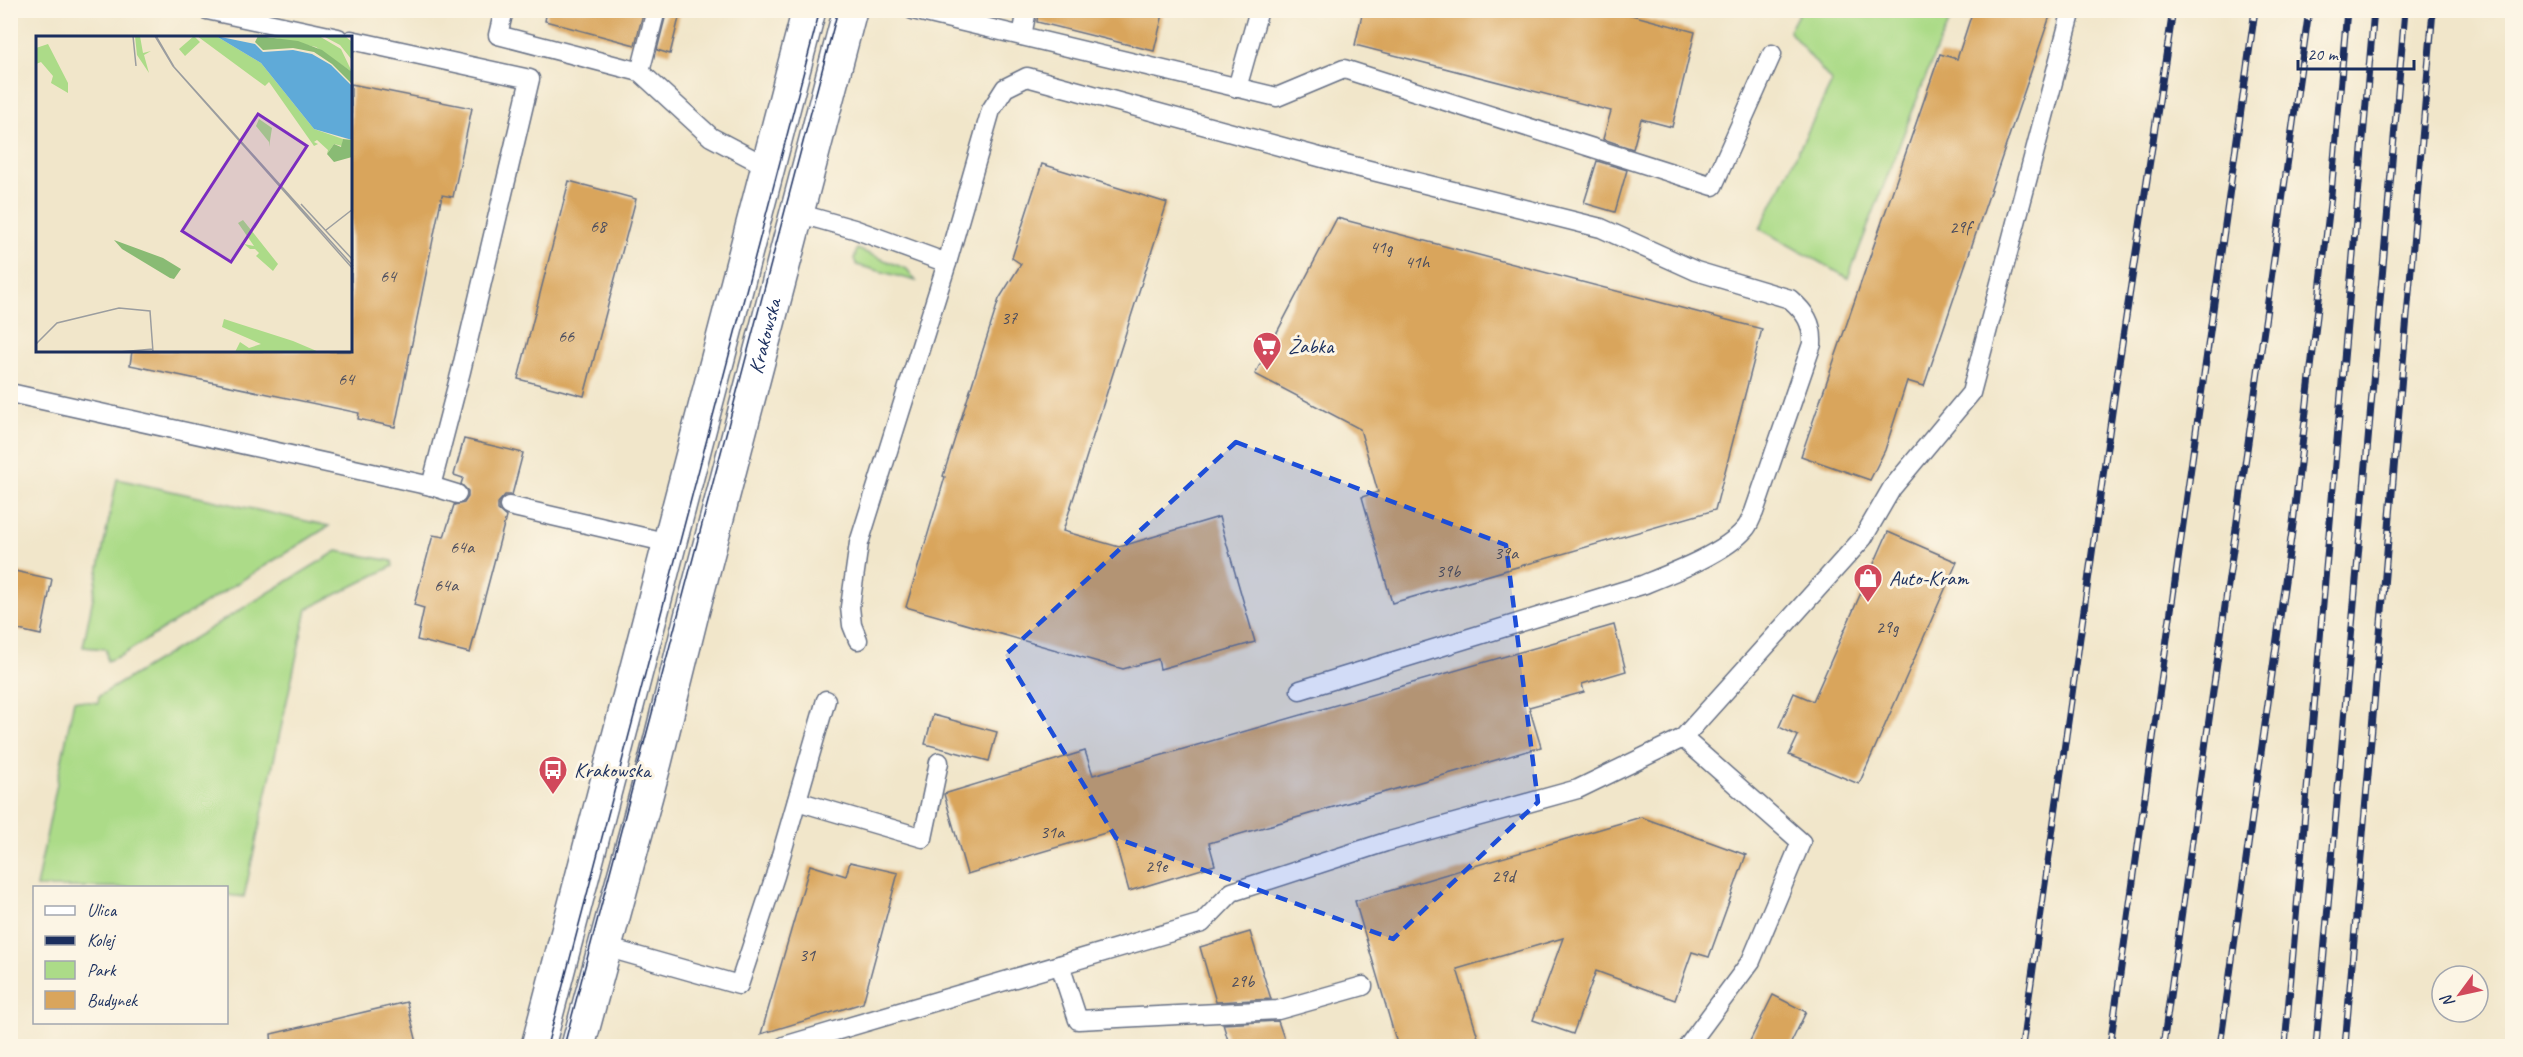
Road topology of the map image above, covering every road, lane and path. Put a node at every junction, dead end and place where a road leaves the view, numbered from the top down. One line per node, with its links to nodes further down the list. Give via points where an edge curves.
1 (207, 10): 10 (lane)
2 (504, 10): 14 (lane, via 498,35)
3 (656, 10): 14 (lane)
4 (808, 10): 16 (main road, Krakowska)
5 (850, 10): 17 (main road, Krakowska)
6 (913, 10): 11 (lane)
7 (1027, 10): 11 (lane)
8 (1259, 10): 15 (lane)
9 (2072, 10): 27 (lane, via 1971,393 1892,488 1863,538)
10 (329, 36)
11 (1022, 36): 15 (lane)
12 (352, 40): 20 (lane, via 530,79)
13 (1772, 54): 15 (lane, via 1713,186 1344,69 1277,98)
14 (640, 72): 16 (lane, via 711,137)
15 (1237, 88)
16 (768, 167): 23 (main road, Krakowska)
17 (797, 213): 18 (lane); 30 (main road, Krakowska)
18 (947, 263): 24 (lane, via 859,543 850,607); 25 (lane, via 991,110 1005,88 1027,77 1345,164 1601,228 1696,271 1790,299 1801,308 1810,322 1812,344 1754,512 1746,528 1734,539 1694,563 1642,585)
19 (10, 393): 20 (lane)
20 (431, 486): 21 (lane)
21 (457, 494)
22 (509, 506): 23 (lane)
23 (669, 543): 33 (main road, Krakowska)
24 (858, 640)
25 (1300, 690)
26 (826, 700): 29 (lane)
27 (1683, 738): 31 (lane, via 1578,789 1386,842 1232,892 1202,923); 36 (lane, via 1801,842 1751,961)
28 (939, 762): 29 (lane, via 923,838)
29 (797, 801): 30 (lane, via 740,985)
30 (605, 947): 34 (main road, Krakowska)
31 (1060, 965): 32 (lane, via 1077,1020 1278,1010); 35 (lane)
32 (1363, 987)
33 (538, 1047)
34 (578, 1047)
35 (784, 1047)
36 (1688, 1047)

